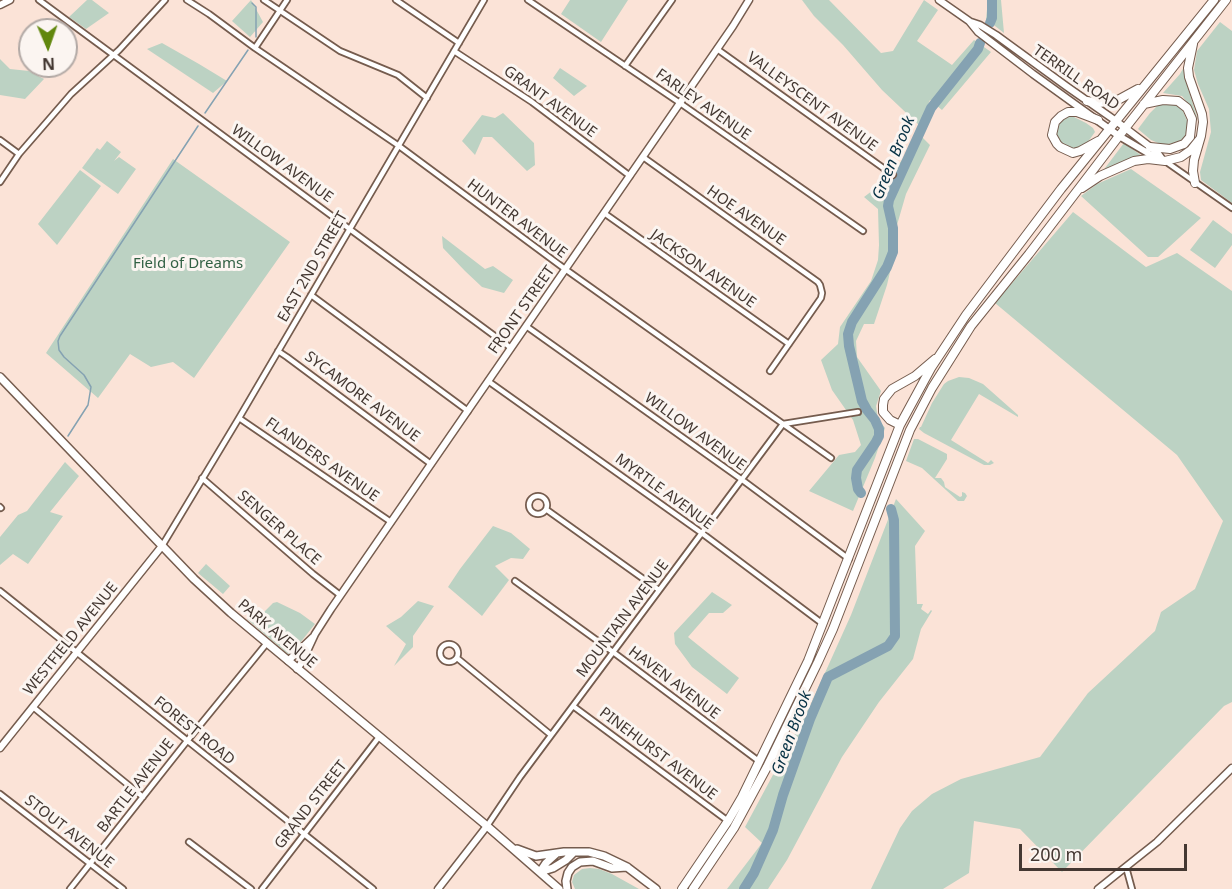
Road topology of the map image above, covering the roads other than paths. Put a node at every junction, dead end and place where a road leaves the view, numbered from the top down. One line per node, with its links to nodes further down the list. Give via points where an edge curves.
1 (10, 0): 15 (street)
2 (39, 0): 23 (street, WILLOW AVENUE)
3 (165, 0): 23 (street)
4 (187, 0): 20 (street, HUNTER AVENUE)
5 (264, 0): 16 (street)
6 (287, 0): 16 (street)
7 (396, 0): 19 (street)
8 (484, 0): 19 (street, EAST 2ND STREET)
9 (528, 0): 24 (street, FARLEY AVENUE)
10 (672, 0): 24 (street)
11 (749, 0): 21 (street, FRONT STREET)
12 (939, 0): 17 (street, TERRILL ROAD)
13 (1215, 0): 25 (highway)
14 (1226, 0): 18 (highway)
15 (0, 5)
16 (279, 11): 20 (street); 26 (street, via 340,51 398,75)
17 (979, 28): 27 (street, TERRILL ROAD, via 996,34); 30 (street, TERRILL ROAD)
18 (1193, 41): 29 (highway); 35 (highway, via 1188,68 1202,114)
19 (459, 43): 22 (street, EAST 2ND STREET)
20 (255, 48): 38 (street, HUNTER AVENUE)
21 (717, 49): 28 (street, FRONT STREET); 43 (street, VALLEYSCENT AVENUE)
22 (454, 51): 26 (street, EAST 2ND STREET); 44 (street, GRANT AVENUE, via 532,102)
23 (113, 54): 40 (street, via 71,94); 50 (street, WILLOW AVENUE)
24 (625, 66): 28 (street, FARLEY AVENUE)
25 (1145, 85): 27 (highway, via 1116,101); 31 (highway)
26 (427, 98): 38 (street, EAST 2ND STREET)
27 (1087, 100): 31 (street, TERRILL ROAD)
28 (680, 103): 41 (street, FRONT STREET); 51 (street, FARLEY AVENUE)
29 (1144, 104): 32 (highway); 39 (highway, via 1178,101 1192,119 1192,131 1184,144 1170,149)
30 (1098, 120): 33 (street, TERRILL ROAD); 36 (highway, via 1068,112 1055,122 1052,135 1060,147 1073,153)
31 (1116, 121): 32 (street, TERRILL ROAD); 33 (highway)
32 (1125, 128): 34 (highway); 39 (street, TERRILL ROAD)
33 (1110, 129): 34 (street, TERRILL ROAD); 36 (highway)
34 (1119, 136): 42 (street, TERRILL ROAD); 47 (highway)
35 (1201, 136): 42 (highway, via 1191,150); 46 (highway, via 1193,167)
36 (1102, 138): 58 (highway)
37 (0, 140): 40 (street)
38 (399, 146): 50 (street, EAST 2ND STREET); 52 (street, HUNTER AVENUE)
39 (1150, 147): 42 (street, TERRILL ROAD)
40 (19, 154): 45 (street)
41 (643, 157): 44 (street, FRONT STREET); 55 (street, HOE AVENUE, via 818,282 821,298)
42 (1165, 161): 46 (street, TERRILL ROAD); 47 (highway, via 1134,160 1100,176)
43 (893, 175)
44 (630, 176): 49 (street, FRONT STREET)
45 (0, 182)
46 (1195, 183): 48 (street, TERRILL ROAD)
47 (1075, 194): 119 (highway, via 971,326 932,388 898,461 833,629 767,767 734,828)
48 (1232, 208)
49 (604, 213): 52 (street, FRONT STREET); 55 (street, JACKSON AVENUE)
50 (350, 229): 53 (street, EAST 2ND STREET); 56 (street, WILLOW AVENUE)
51 (863, 231)
52 (565, 269): 54 (street, FRONT STREET); 65 (street, HUNTER AVENUE)
53 (311, 295): 57 (street, EAST 2ND STREET); 62 (street)
54 (526, 326): 56 (street, FRONT STREET); 70 (street, WILLOW AVENUE)
55 (789, 344): 59 (street)
56 (511, 348): 61 (street, FRONT STREET)
57 (278, 351): 64 (street, EAST 2ND STREET); 68 (street, SYCAMORE AVENUE)
58 (940, 354): 66 (highway); 66 (highway, via 884,399 884,412)
59 (770, 371)
60 (0, 377): 74 (main road, PARK AVENUE)
61 (488, 381): 62 (street, FRONT STREET); 73 (street, MYRTLE AVENUE)
62 (468, 411): 68 (street, FRONT STREET)
63 (858, 412): 65 (street)
64 (239, 418): 69 (street, EAST 2ND STREET); 72 (street, FLANDERS AVENUE)
65 (783, 424): 67 (street, HUNTER AVENUE); 70 (street, MOUNTAIN AVENUE)
66 (900, 425): 75 (highway)
67 (831, 458)
68 (431, 464): 72 (street, FRONT STREET)
69 (202, 478): 74 (street, EAST 2ND STREET); 79 (street, SENGER PLACE)
70 (741, 479): 73 (street, MOUNTAIN AVENUE); 75 (street, WILLOW AVENUE)
71 (547, 510): 71 (street, via 543,496 531,499 533,513); 77 (street)
72 (391, 522): 79 (street, FRONT STREET)
73 (701, 533): 77 (street, MOUNTAIN AVENUE); 80 (street, MYRTLE AVENUE)
74 (162, 546): 82 (main road, PARK AVENUE); 83 (street, WESTFIELD AVENUE)
75 (849, 559): 80 (highway)
76 (515, 581): 84 (street, HAVEN AVENUE)
77 (659, 590): 84 (street, MOUNTAIN AVENUE)
78 (0, 591): 83 (street, FOREST ROAD)
79 (340, 596): 81 (street, FRONT STREET)
80 (823, 624): 94 (highway)
81 (315, 634): 86 (street, FRONT STREET); 87 (street, FRONT STREET)
82 (267, 643): 86 (main road, PARK AVENUE); 92 (street, BARTLE AVENUE)
83 (76, 652): 89 (street, WESTFIELD AVENUE); 92 (street, FOREST ROAD)
84 (613, 652): 88 (street, MOUNTAIN AVENUE); 94 (street, HAVEN AVENUE)
85 (456, 658): 90 (street)
86 (288, 661): 87 (main road, PARK AVENUE)
87 (297, 669): 91 (main road, PARK AVENUE)
88 (573, 705): 90 (street, MOUNTAIN AVENUE); 98 (street, PINEHURST AVENUE)
89 (33, 707): 93 (street, WESTFIELD AVENUE); 97 (street)
90 (551, 735): 99 (street, MOUNTAIN AVENUE)
91 (379, 736): 99 (main road, PARK AVENUE); 100 (street, GRAND STREET)
92 (187, 741): 97 (street, BARTLE AVENUE); 100 (street, FOREST ROAD)
93 (0, 748)
94 (760, 762): 98 (highway)
95 (1232, 768): 107 (street)
96 (0, 794): 105 (street, STOUT AVENUE)
97 (143, 797): 105 (street, BARTLE AVENUE)
98 (728, 821): 118 (highway)
99 (487, 826): 102 (main road, PARK AVENUE); 115 (street, MOUNTAIN AVENUE)
100 (304, 834): 113 (street, GRAND STREET); 114 (street, FOREST ROAD)
101 (189, 842): 112 (street)
102 (509, 846): 104 (main road, via 536,856); 108 (main road, PARK AVENUE)
103 (573, 853): 104 (main road); 106 (main road, via 596,854); 108 (main road, via 553,868)
104 (556, 854): 108 (main road)
105 (90, 864): 110 (street, BARTLE AVENUE); 111 (street, STOUT AVENUE)
106 (627, 867): 116 (main road, via 580,862 568,873); 117 (main road)
107 (1126, 867): 120 (street); 121 (street)
108 (540, 872): 109 (main road, PARK AVENUE)
109 (557, 888)
110 (70, 889)
111 (123, 889)
112 (251, 889)
113 (262, 889)
114 (373, 889)
115 (438, 889)
116 (567, 889)
117 (656, 889)
118 (682, 889)
119 (693, 889)
120 (1098, 889)
121 (1132, 889)

